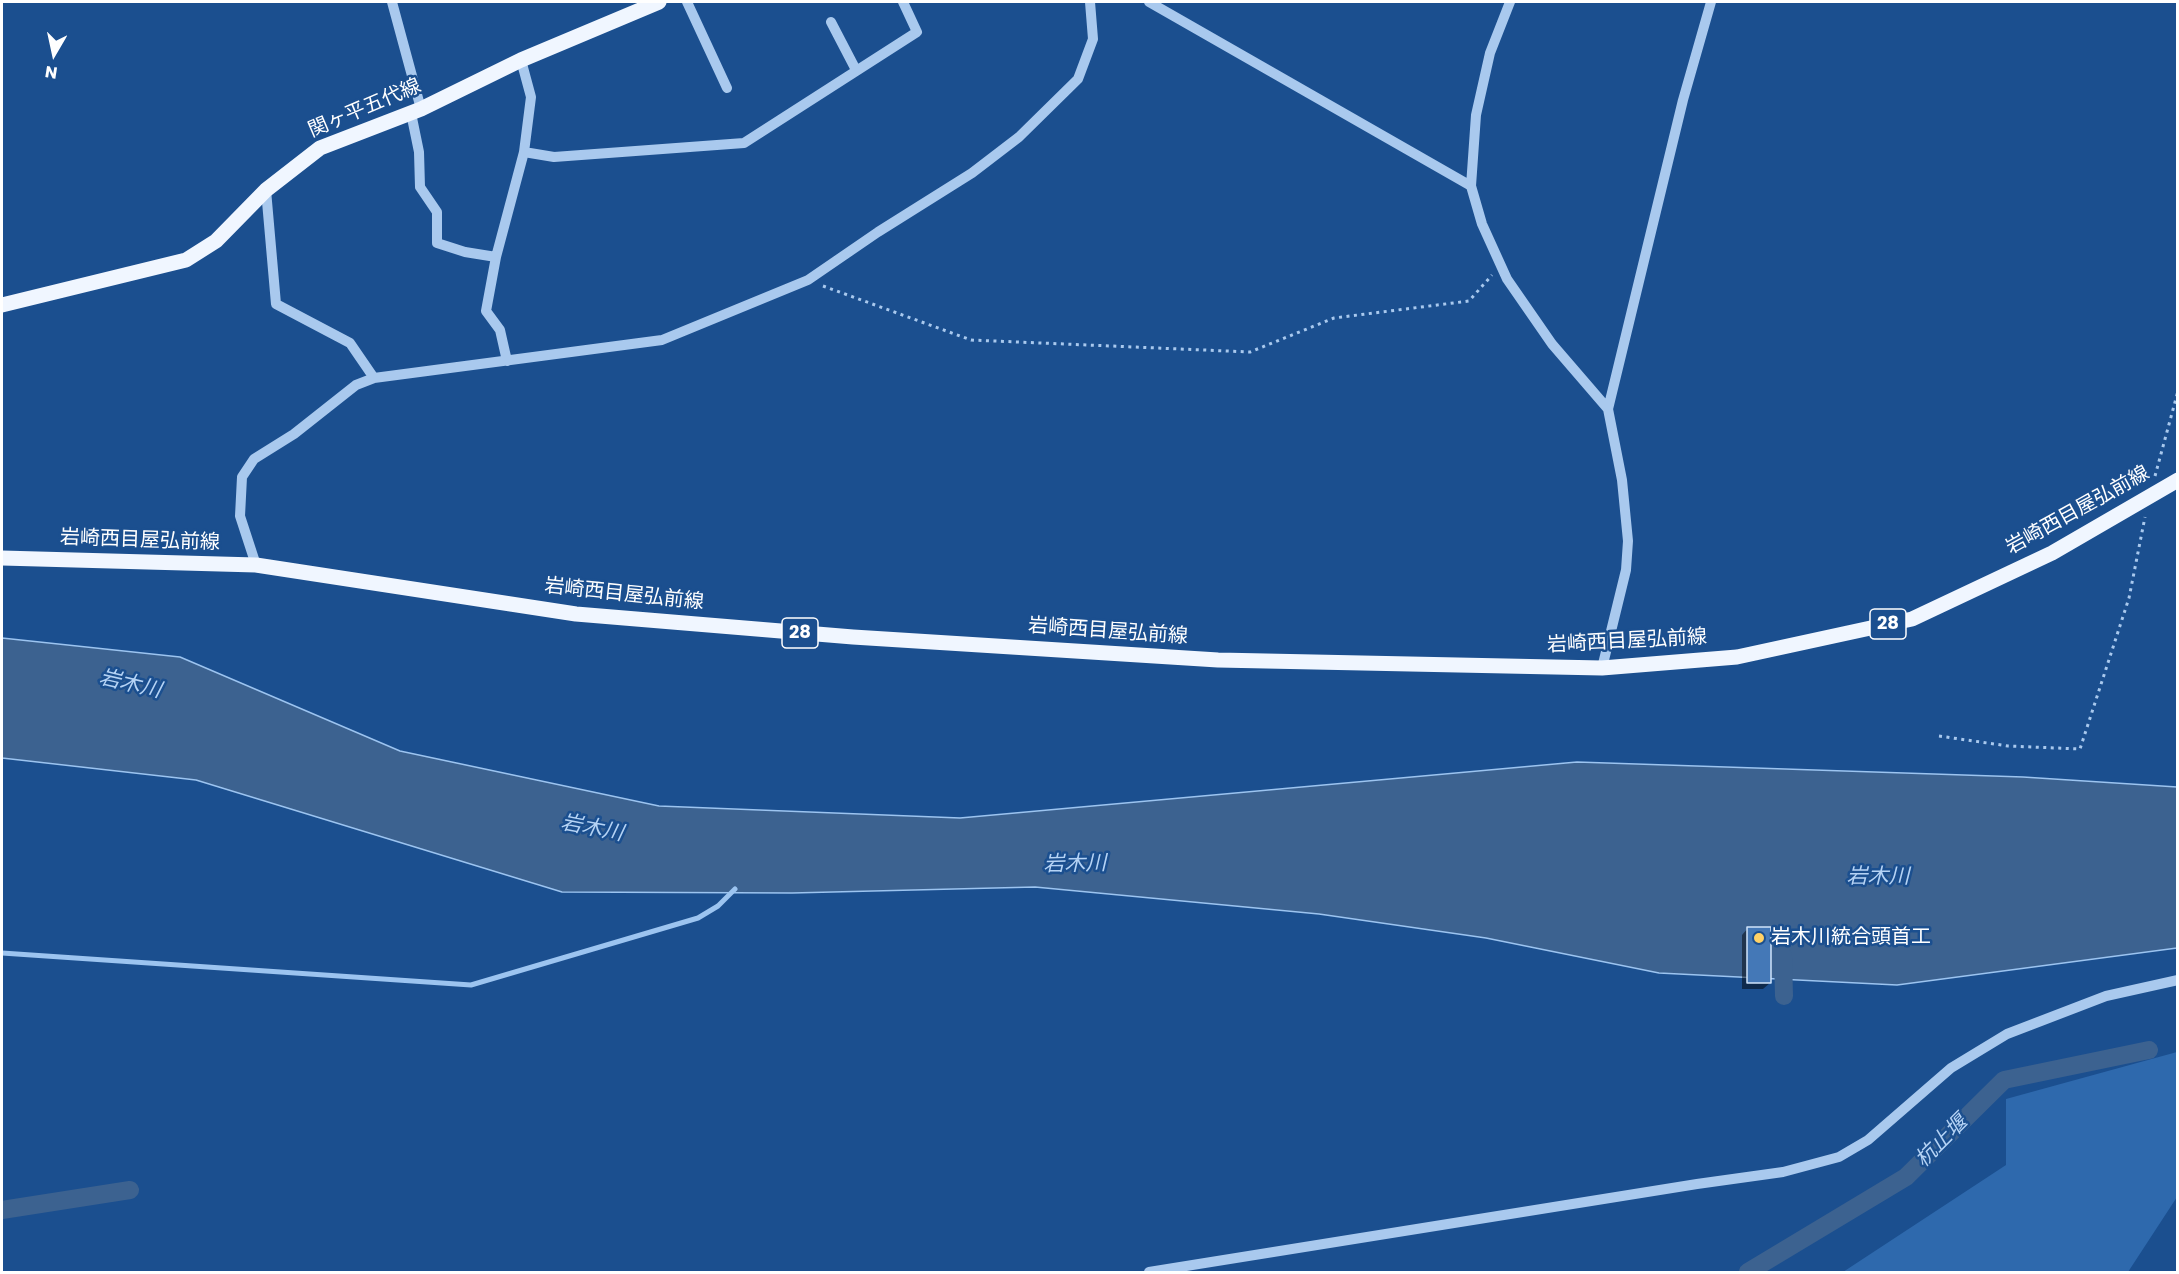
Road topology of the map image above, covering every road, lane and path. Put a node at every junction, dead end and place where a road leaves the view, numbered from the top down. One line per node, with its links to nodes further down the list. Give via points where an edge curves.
1 (392, 2): 13 (street)
2 (659, 2): 10 (main road, 関ヶ平五代線)
3 (687, 2): 12 (street)
4 (903, 2): 11 (street, via 917,32)
5 (1090, 2): 19 (street, via 1093,39 1078,79 1019,137 972,173)
6 (1149, 2): 15 (street)
7 (1510, 2): 15 (street, via 1490,53 1476,115)
8 (1711, 2): 24 (street, via 1683,100)
9 (831, 22): 11 (street)
10 (521, 60): 13 (main road, 関ヶ平五代線); 14 (street, via 531,97)
11 (856, 70): 14 (street, via 744,143 554,156)
12 (727, 87)
13 (416, 111): 16 (main road, 関ヶ平五代線, via 320,148); 17 (street, via 420,187 437,212 437,243)
14 (524, 152): 17 (street)
15 (1471, 186): 18 (street, via 1482,224)
16 (266, 190): 20 (main road, 関ヶ平五代線, via 216,241 186,260); 22 (street, via 276,304 350,343)
17 (496, 257): 21 (street, via 486,311 500,330)
18 (1501, 265): 19 (path, via 1469,301 1334,318 1250,352 971,340); 24 (street, via 1552,344)
19 (808, 280): 21 (street, via 662,339)
20 (2, 305)
21 (507, 361): 22 (street)
22 (374, 378): 28 (street, via 356,385 294,434 254,459 242,477 240,516)
23 (2178, 391): 26 (path)
24 (1608, 409): 29 (street, via 1622,480 1628,541 1626,570)
25 (2178, 480): 26 (main road, 岩崎西目屋弘前線 / 28)
26 (2149, 498): 29 (main road, 岩崎西目屋弘前線 / 28, via 2052,553 1912,619 1737,657); 30 (path, via 2129,598 2080,749 2008,746)
27 (2, 558): 28 (main road, 岩崎西目屋弘前線 / 28)
28 (256, 565): 29 (main road, 岩崎西目屋弘前線 / 28, via 576,614 853,637 1218,660)
29 (1602, 668)
30 (1940, 736)
31 (2178, 980): 32 (street, via 2106,996 2007,1034 1951,1068 1868,1140 1839,1157 1783,1172)
32 (1149, 1272)

